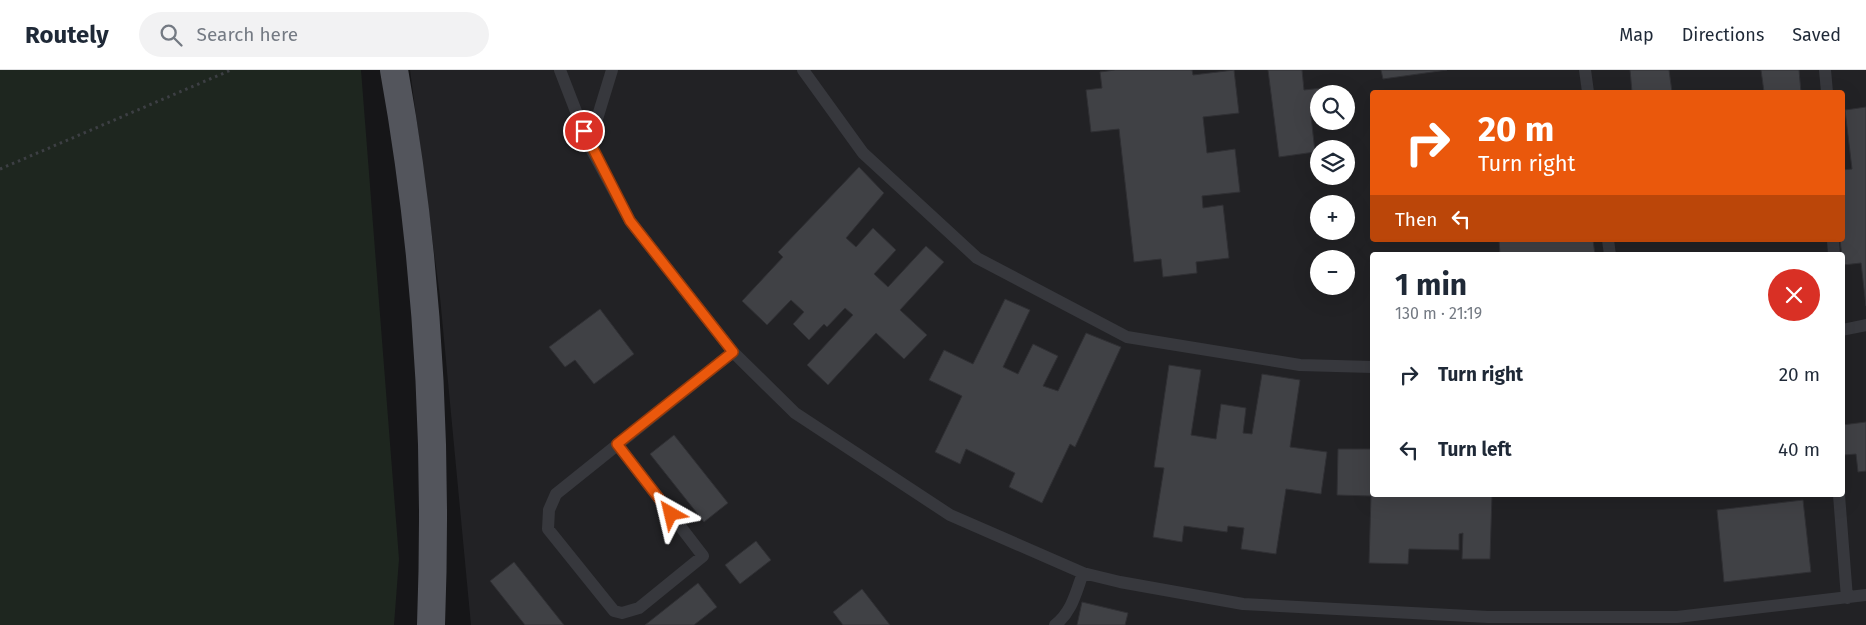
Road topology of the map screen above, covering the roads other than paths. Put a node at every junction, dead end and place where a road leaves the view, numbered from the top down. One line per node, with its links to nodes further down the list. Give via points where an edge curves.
1 (394, 70): 20 (main road, via 404,126 427,332 432,409)
2 (560, 70): 9 (lane)
3 (612, 70): 9 (lane)
4 (803, 70): 13 (lane, via 863,153 977,258 1127,337 1300,365)
5 (1585, 70): 7 (lane)
6 (1825, 70): 8 (lane)
7 (1588, 90)
8 (1827, 90)
9 (589, 145): 12 (lane, via 630,221)
10 (1866, 325): 11 (lane)
11 (1845, 329)
12 (733, 352): 14 (lane); 16 (lane, via 795,413 950,515)
13 (1370, 367)
14 (617, 444): 14 (lane, via 556,494 549,510 548,528 614,611 622,613 639,608 703,556)
15 (1839, 497): 18 (lane)
16 (1083, 573): 19 (lane, via 1243,604); 21 (lane, via 1064,618)
17 (1866, 596): 18 (lane)
18 (1847, 598): 19 (lane)
19 (1677, 621)
20 (431, 625)
21 (1055, 625)

